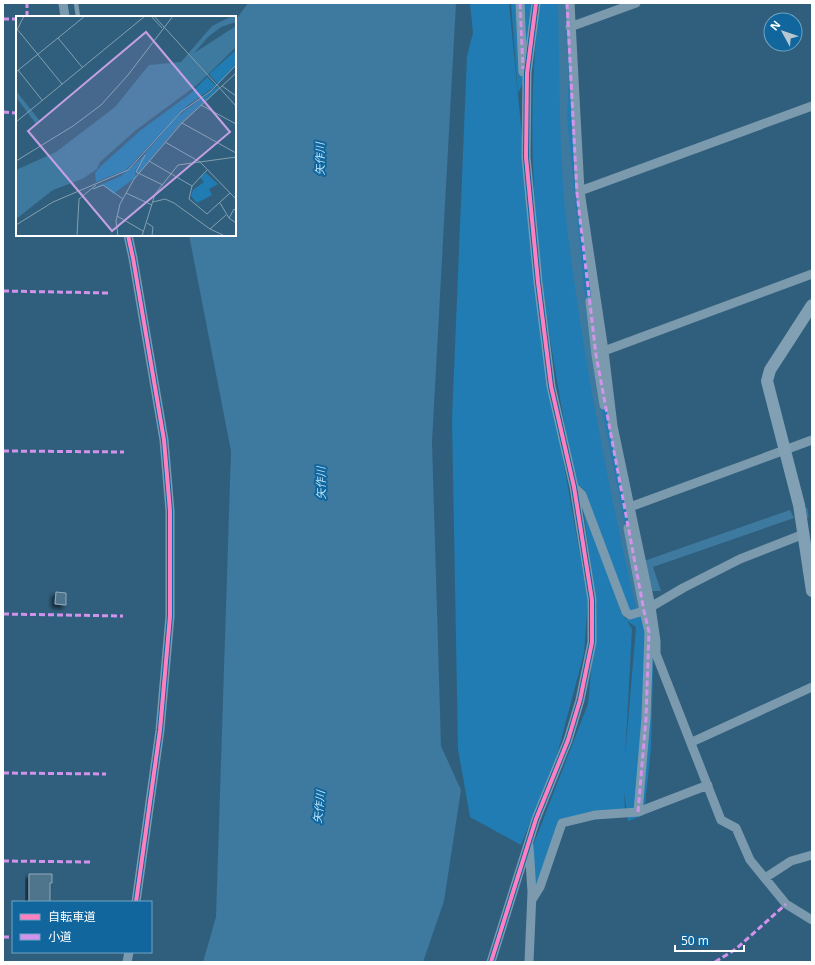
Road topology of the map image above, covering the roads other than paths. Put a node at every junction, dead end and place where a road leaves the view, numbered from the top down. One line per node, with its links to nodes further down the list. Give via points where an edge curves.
1 (63, 3): 8 (street)
2 (76, 3): 9 (lane)
3 (520, 3): 11 (street, via 523,80)
4 (536, 3): 11 (street)
5 (567, 3): 24 (street, via 577,193 596,355)
6 (570, 3): 10 (street)
7 (636, 3): 10 (street)
8 (66, 16)
9 (78, 16)
10 (570, 27): 13 (street)
11 (527, 87): 20 (street, via 526,157 538,282 552,386)
12 (812, 106): 13 (street)
13 (580, 191): 17 (street)
14 (128, 236): 33 (street, via 162,432 170,512 170,616 160,730)
15 (812, 274): 17 (street)
16 (812, 305): 19 (street, via 770,370 767,381)
17 (604, 351): 21 (street, via 613,426)
18 (812, 440): 19 (street)
19 (784, 451): 21 (street); 22 (street)
20 (574, 487): 24 (street, via 582,495 626,612 630,615); 29 (street, via 592,600 592,642 570,734)
21 (630, 507): 24 (street)
22 (804, 534): 23 (street); 24 (street, via 740,558)
23 (812, 591)
24 (647, 609): 26 (street, via 656,641 656,654); 28 (street, via 650,632)
25 (812, 688): 26 (street)
26 (692, 742): 27 (street)
27 (708, 785): 28 (street); 31 (street, via 721,820 736,828 750,860)
28 (638, 812): 32 (street, via 594,815 562,823 540,887)
29 (529, 839): 32 (street); 35 (street)
30 (812, 855): 31 (street, via 791,861)
31 (765, 878): 34 (street, via 786,904)
32 (532, 900): 36 (street)
33 (136, 901)
34 (812, 920)
35 (491, 962)
36 (530, 962)

